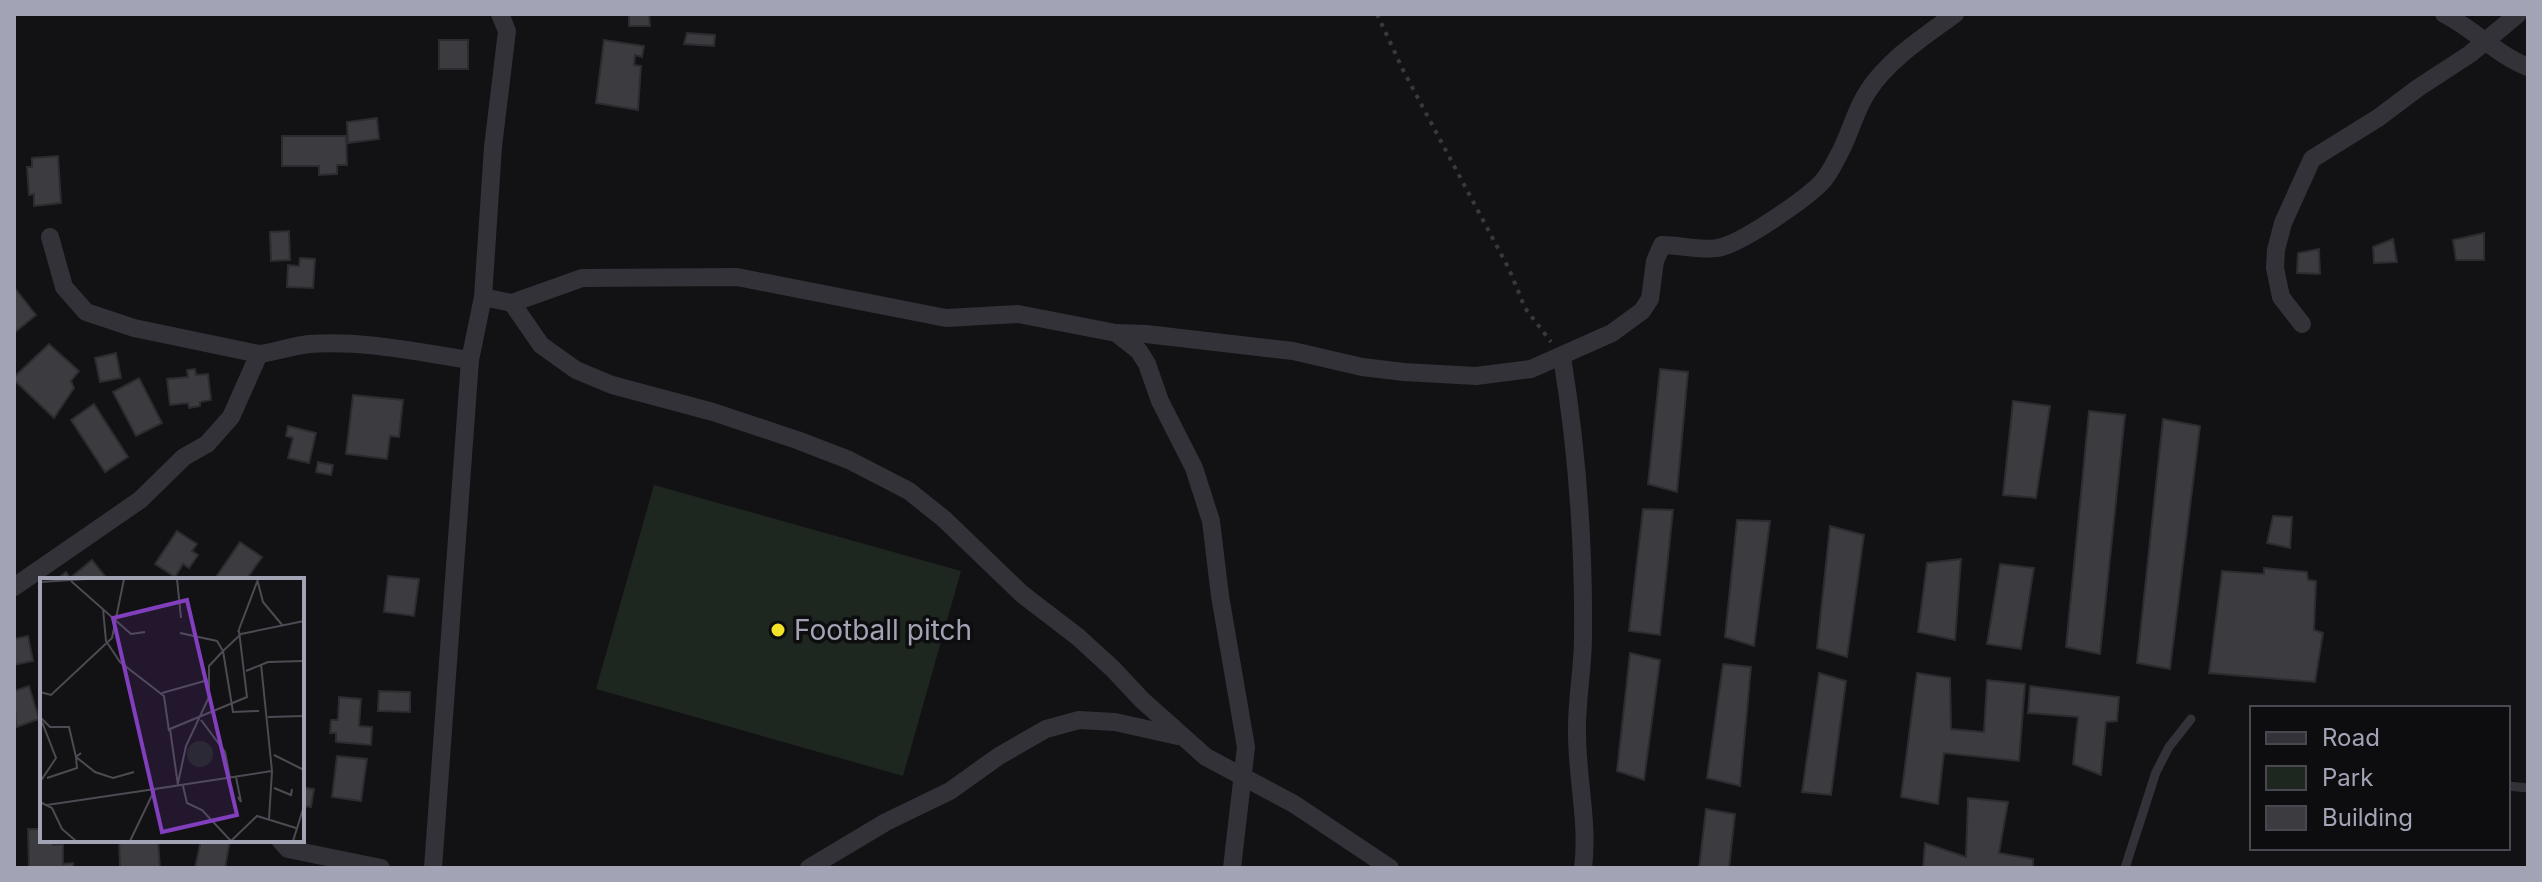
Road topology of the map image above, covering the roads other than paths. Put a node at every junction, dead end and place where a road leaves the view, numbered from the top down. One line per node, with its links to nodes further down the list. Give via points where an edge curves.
1 (1955, 14): 13 (street, via 1907,50 1869,89 1838,157 1816,188 1735,243 1715,249 1662,245 1650,299 1642,311 1612,333)
2 (2444, 14): 5 (street)
3 (2518, 14): 5 (street)
4 (507, 20): 8 (street)
5 (2485, 41): 6 (street); 10 (street, via 2312,159 2276,250 2281,297)
6 (2528, 67)
7 (50, 237): 12 (street, via 64,287 86,312 134,328)
8 (483, 297): 9 (street); 14 (street)
9 (512, 303): 11 (street, via 582,278 737,277 946,318 1018,314); 17 (street, via 541,345 576,370 797,440 909,491 1113,669)
10 (2302, 324)
11 (1116, 333): 13 (street, via 1293,351 1362,367 1476,376 1531,369); 18 (street, via 1147,364 1202,489 1245,732)
12 (259, 354): 14 (street, via 342,344); 15 (street, via 231,417 207,444 184,457 140,500)
13 (1562, 357): 25 (street, via 1573,425 1581,546 1583,640 1577,730)
14 (470, 360): 21 (street)
15 (14, 587)
16 (2191, 719): 26 (lane, via 2156,772)
17 (1181, 737): 18 (street); 22 (street, via 1115,722 1074,720 1046,729 950,791)
18 (1242, 775): 23 (street); 24 (street)
19 (281, 842): 20 (street, via 296,851)
20 (381, 868)
21 (433, 868)
22 (809, 868)
23 (1232, 868)
24 (1390, 868)
25 (1583, 868)
26 (2125, 868)

